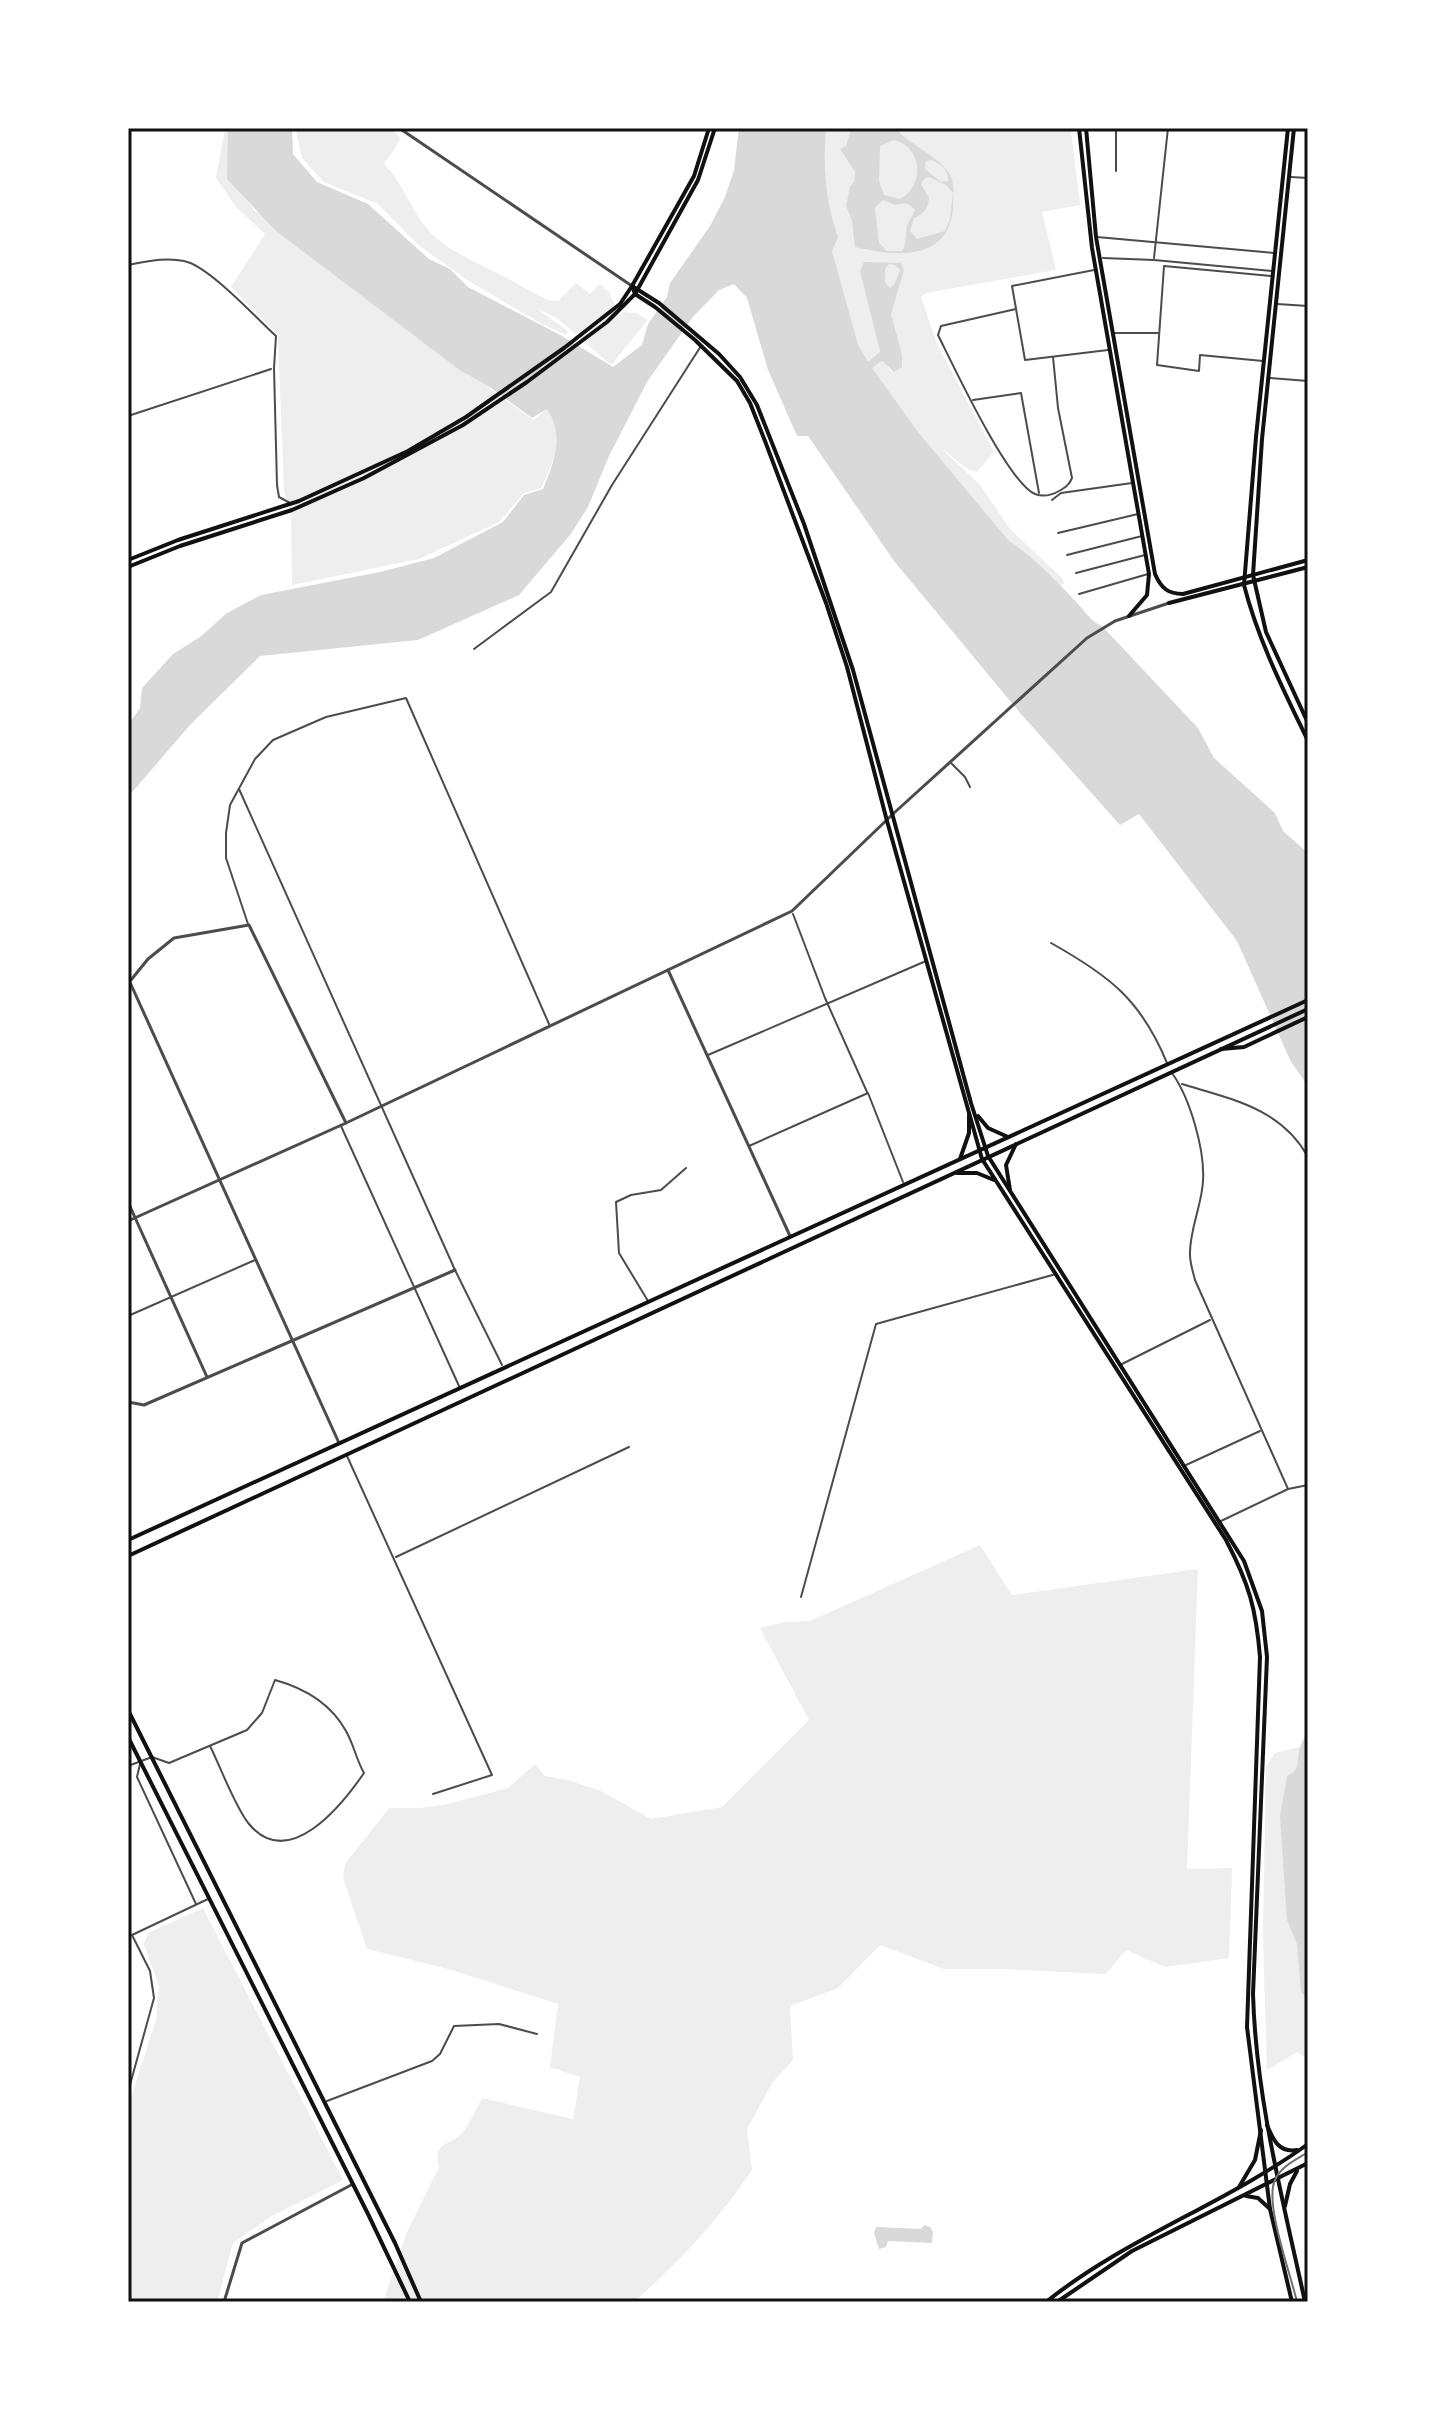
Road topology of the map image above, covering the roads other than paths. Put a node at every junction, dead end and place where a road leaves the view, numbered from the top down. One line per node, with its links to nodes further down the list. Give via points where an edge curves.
1 (399, 128): 20 (street)
2 (712, 128): 20 (main road, via 686,193); 21 (main road, via 698,180)
3 (1079, 128): 18 (main road)
4 (1086, 128): 12 (main road)
5 (1116, 128): 9 (street)
6 (1168, 128): 13 (street)
7 (1288, 128): 14 (main road)
8 (1294, 128): 10 (main road)
9 (1116, 171)
10 (1289, 177): 11 (street); 22 (main road)
11 (1308, 178)
12 (1096, 237): 13 (street); 15 (main road)
13 (1156, 243): 14 (street); 16 (street)
14 (1275, 253): 19 (main road)
15 (1100, 259): 16 (street); 26 (main road)
16 (1154, 260): 19 (street)
17 (128, 265): 33 (street, via 187,261 210,276 276,336)
18 (1095, 269): 25 (street, via 1012,286); 30 (main road)
19 (1272, 274): 27 (street, via 1164,266); 32 (main road)
20 (632, 286): 21 (main road); 23 (main road)
21 (637, 292): 23 (main road); 28 (main road)
22 (1276, 304): 24 (street); 34 (main road)
23 (622, 306): 41 (main road, via 491,404 393,461)
24 (1308, 306)
25 (1016, 309): 31 (street, via 1025,360); 36 (street, via 941,326 938,335)
26 (1112, 333): 27 (street); 55 (main road, via 1160,585 1183,594)
27 (1160, 333): 32 (street, via 1157,365 1199,371 1200,355)
28 (697, 338): 29 (main road); 67 (main road, via 740,377 757,405 827,590)
29 (701, 345): 61 (street, via 551,592); 68 (main road, via 737,381 750,403 847,667)
30 (1109, 350): 31 (street); 38 (main road)
31 (1053, 357): 39 (street, via 1072,478 1051,495)
32 (1263, 361): 55 (main road)
33 (274, 368): 37 (street); 42 (street, via 277,485 279,497)
34 (1269, 378): 35 (street); 54 (main road)
35 (1308, 381)
36 (971, 401): 39 (street, via 1022,484); 39 (street, via 1021,393)
37 (128, 416)
38 (1133, 483): 40 (street, via 1061,493); 43 (main road)
39 (1039, 494)
40 (1052, 500)
41 (300, 503): 42 (main road); 50 (main road)
42 (291, 504): 48 (main road)
43 (1139, 514): 44 (street); 45 (main road)
44 (1058, 533)
45 (1143, 535): 46 (street); 47 (main road)
46 (1067, 555)
47 (1146, 555): 52 (street); 53 (main road)
48 (128, 560)
49 (1308, 560): 54 (main road)
50 (128, 567)
51 (1308, 567): 56 (main road)
52 (1076, 573)
53 (1149, 574): 58 (street); 60 (main road, via 1147,595)
54 (1253, 575): 55 (main road); 56 (main road)
55 (1244, 577): 57 (main road)
56 (1254, 583): 57 (main road); 62 (main road, via 1266,632)
57 (1244, 585): 59 (main road); 63 (main road, via 1273,668)
58 (1079, 594)
59 (1169, 603): 60 (street)
60 (1129, 616): 64 (street, via 1087,638)
61 (474, 649)
62 (1308, 723)
63 (1308, 741)
64 (949, 762): 65 (street); 67 (street)
65 (970, 787)
66 (238, 788): 70 (street, via 230,805 226,858); 79 (street, via 273,740 326,717 406,698); 86 (street)
67 (894, 813): 68 (street); 87 (main road)
68 (887, 821): 69 (street); 72 (main road)
69 (792, 911): 73 (street); 76 (street)
70 (249, 925): 74 (street, via 174,938); 88 (street)
71 (1051, 943): 82 (street, via 1129,997)
72 (927, 960): 76 (street); 87 (main road)
73 (668, 970): 79 (street); 81 (street)
74 (128, 981): 101 (street)
75 (1308, 1000): 82 (main road)
76 (827, 1003): 81 (street); 85 (street)
77 (1308, 1009): 80 (main road)
78 (1308, 1017): 80 (main road, via 1237,1049)
79 (549, 1026): 86 (street)
80 (1219, 1049): 83 (main road)
81 (707, 1055): 92 (street)
82 (1168, 1064): 90 (main road)
83 (1171, 1072): 84 (street); 91 (main road)
84 (1180, 1083): 96 (street, via 1269,1114); 116 (street, via 1203,1167 1189,1254)
85 (868, 1093): 92 (street); 103 (street)
86 (380, 1105): 88 (street); 110 (street)
87 (971, 1113): 90 (main road); 93 (main road); 94 (main road); 97 (main road)
88 (346, 1123): 89 (street)
89 (340, 1125): 101 (street); 112 (street)
90 (1008, 1137): 93 (main road)
91 (1017, 1143): 95 (main road); 104 (main road, via 1006,1165)
92 (749, 1147): 108 (street)
93 (985, 1147): 94 (main road); 95 (main road)
94 (979, 1150): 97 (main road); 98 (main road)
95 (988, 1156): 98 (main road); 104 (main road)
96 (1308, 1157)
97 (960, 1159): 103 (main road)
98 (982, 1159): 100 (main road); 102 (main road)
99 (686, 1168): 114 (street, via 661,1190 616,1202 619,1253)
100 (950, 1174): 102 (main road, via 977,1173); 126 (main road)
101 (220, 1180): 106 (street); 109 (street)
102 (997, 1182): 111 (main road)
103 (904, 1183): 108 (main road)
104 (1010, 1190): 118 (main road)
105 (128, 1202): 106 (street)
106 (135, 1218): 107 (street); 113 (street)
107 (128, 1221)
108 (790, 1236): 114 (main road)
109 (256, 1260): 113 (street); 117 (street)
110 (455, 1270): 112 (street); 119 (street)
111 (1057, 1274): 134 (street, via 876,1324); 148 (main road, via 1226,1540 1257,1614 1260,1657 1247,2027)
112 (413, 1287): 117 (street); 121 (street)
113 (172, 1297): 115 (street); 120 (street)
114 (648, 1301): 119 (main road)
115 (128, 1316)
116 (1212, 1320): 118 (street); 123 (street)
117 (293, 1340): 120 (street); 124 (street)
118 (1120, 1365): 127 (main road)
119 (503, 1367): 121 (main road)
120 (207, 1377): 122 (street, via 144,1405)
121 (459, 1388): 124 (main road)
122 (128, 1402)
123 (1261, 1430): 127 (street); 129 (street)
124 (339, 1443): 131 (main road)
125 (629, 1447): 133 (street)
126 (347, 1455): 132 (main road); 133 (street)
127 (1186, 1465): 130 (main road)
128 (1308, 1485): 129 (street)
129 (1288, 1489): 130 (street)
130 (1220, 1521): 147 (main road, via 1258,1598 1267,1657 1253,1994)
131 (128, 1540)
132 (128, 1556)
133 (395, 1558): 141 (street, via 492,1775)
134 (801, 1597)
135 (128, 1710): 138 (main road)
136 (128, 1737): 139 (main road)
137 (210, 1746): 137 (street, via 247,1822 260,1835 282,1841 309,1833 344,1803 364,1773 347,1733 330,1710 298,1687 275,1680 262,1713 247,1730); 138 (street, via 169,1763)
138 (152, 1757): 139 (street); 146 (main road)
139 (141, 1763): 140 (street); 142 (main road); 143 (street, via 137,1777)
140 (128, 1766)
141 (433, 1794)
142 (208, 1899): 143 (street); 155 (main road)
143 (196, 1905): 145 (street, via 132,1935 150,1971 154,1998)
144 (537, 2034): 146 (street, via 499,2024 454,2026 432,2061)
145 (128, 2092)
146 (325, 2102): 163 (main road)
147 (1267, 2125): 149 (main road, via 1283,2149); 151 (main road)
148 (1261, 2130): 153 (main road); 157 (main road, via 1255,2160)
149 (1305, 2146): 151 (main road)
150 (1308, 2163): 152 (main road)
151 (1275, 2167): 153 (main road); 154 (main road)
152 (1299, 2169): 154 (main road); 159 (main road)
153 (1265, 2173): 156 (main road); 157 (main road)
154 (1278, 2180): 156 (main road); 159 (main road)
155 (353, 2184): 161 (street, via 242,2243); 162 (main road)
156 (1266, 2185): 158 (main road); 160 (main road)
157 (1238, 2189): 164 (main road, via 1124,2249)
158 (1240, 2197): 160 (main road, via 1258,2198); 165 (main road, via 1132,2251)
159 (1285, 2206): 167 (main road)
160 (1270, 2209): 166 (main road)
161 (224, 2302)
162 (410, 2302)
163 (421, 2302)
164 (1046, 2302)
165 (1057, 2302)
166 (1292, 2302)
167 (1305, 2302)

